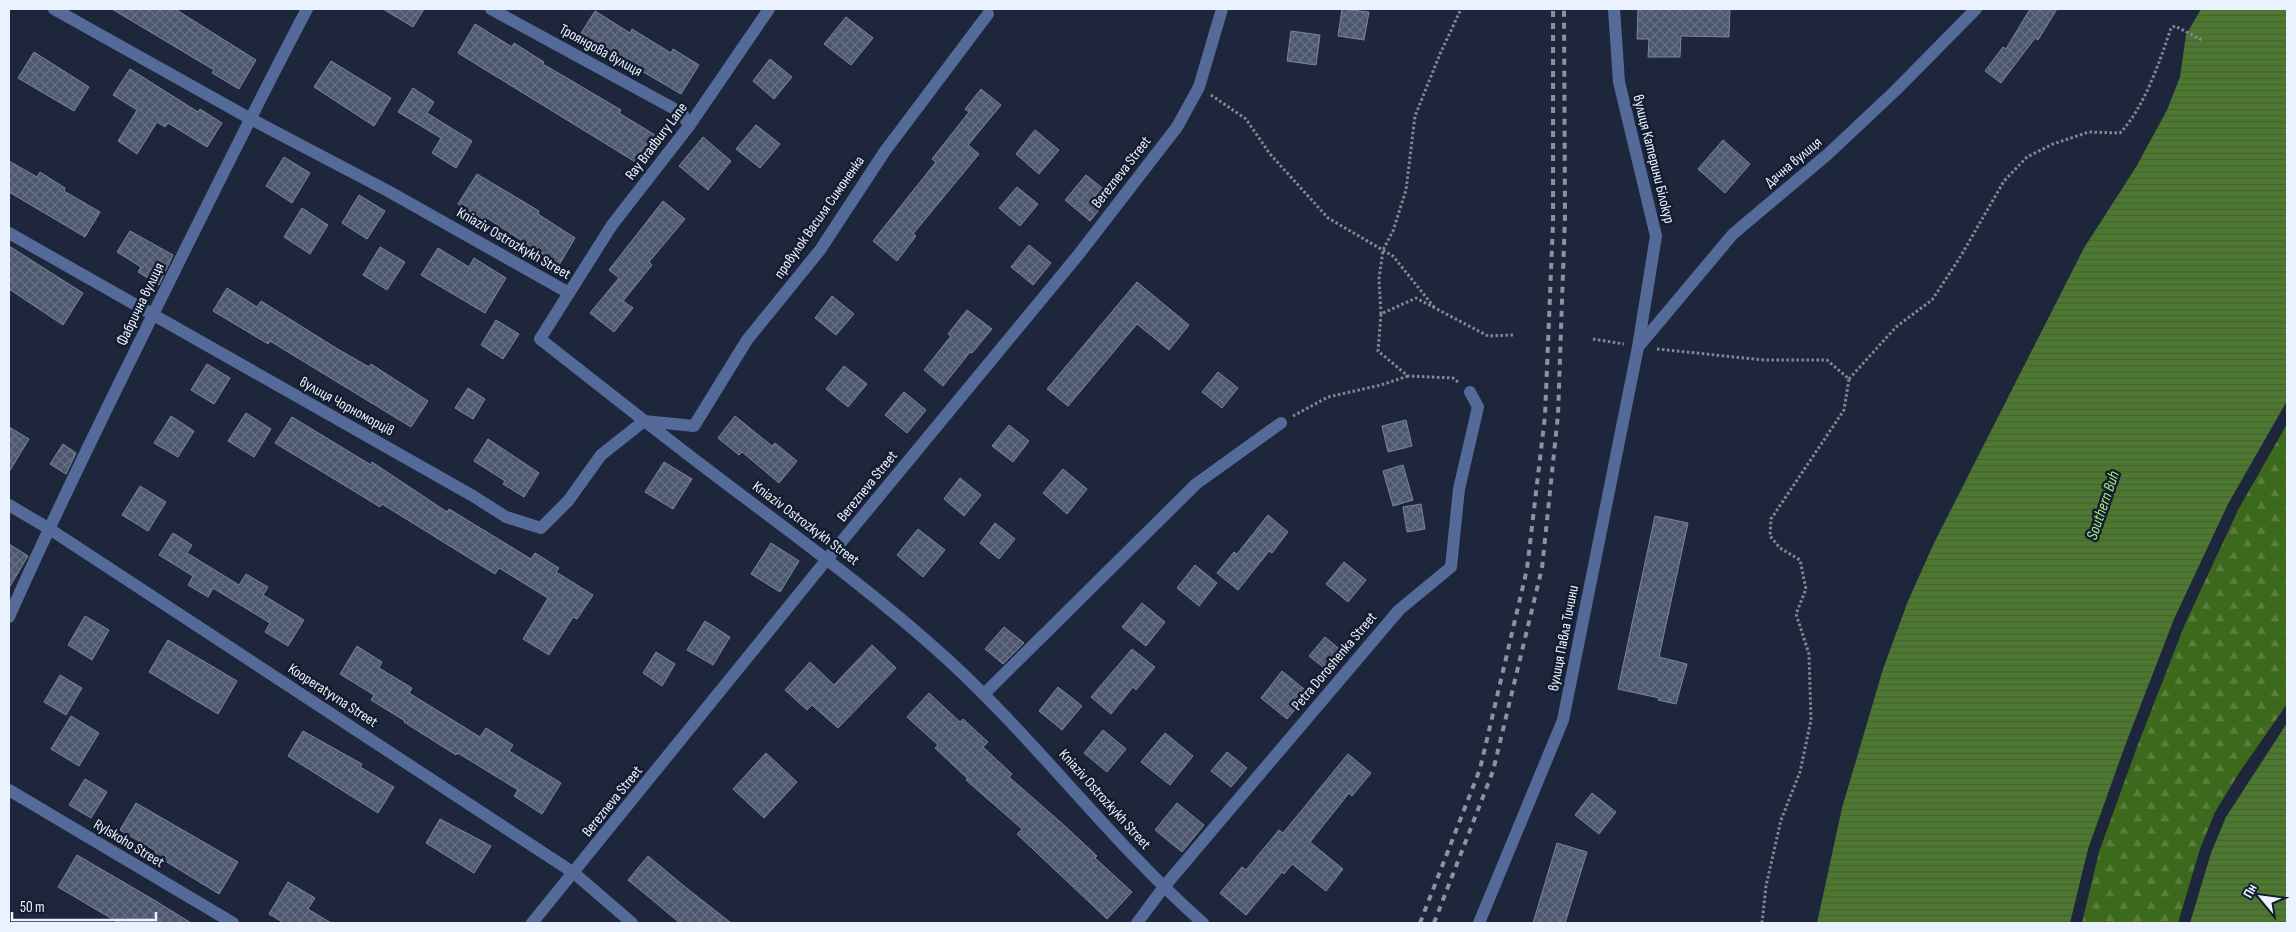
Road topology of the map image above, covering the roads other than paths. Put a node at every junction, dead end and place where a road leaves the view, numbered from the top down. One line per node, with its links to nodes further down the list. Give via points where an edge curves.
1 (54, 9): 9 (street, Kniaziv Ostrozkykh Street)
2 (307, 9): 9 (street, Фабрична вулиця)
3 (491, 9): 10 (street, Трояндова вулиця, via 682,113)
4 (769, 9): 10 (street, Ray Bradbury Lane)
5 (1222, 9): 20 (street, Berezneva Street, via 1199,87 1177,127 1079,254)
6 (1614, 9): 14 (street, вулиця Катерини Білокур, via 1619,82 1656,236)
7 (1976, 9): 14 (street, Дачна вулиця, via 1828,154 1733,234)
8 (988, 14): 16 (street, провулок Василя Симоненка, via 884,151 820,250 747,340 694,426)
9 (249, 118): 12 (street, Kniaziv Ostrozkykh Street, via 388,191); 13 (street, Фабрична вулиця)
10 (689, 126): 12 (street, Ray Bradbury Lane, via 612,225)
11 (9, 233): 13 (street, вулиця Чорноморців)
12 (569, 293): 16 (street, Kniaziv Ostrozkykh Street, via 540,339)
13 (152, 315): 16 (street, вулиця Чорноморців, via 506,517 541,528 568,502 601,455); 19 (street, Фабрична вулиця)
14 (1638, 347): 31 (street, вулиця Павла Тичини, via 1563,720)
15 (1470, 392): 25 (street, Petra Doroshenka Street, via 1478,408 1459,489 1451,567 1399,610)
16 (644, 420): 20 (street, Kniaziv Ostrozkykh Street)
17 (1281, 423): 22 (street, via 1196,484)
18 (9, 505): 19 (street, Kooperatyvna Street)
19 (48, 528): 21 (street, Фабрична вулиця); 24 (street, Kooperatyvna Street)
20 (828, 558): 22 (street, Kniaziv Ostrozkykh Street); 24 (street, Berezneva Street)
21 (9, 617)
22 (984, 694): 25 (street, Kniaziv Ostrozkykh Street)
23 (9, 790): 26 (street, Rylskoho Street)
24 (574, 873): 27 (street, Berezneva Street); 28 (street, Kooperatyvna Street)
25 (1163, 888): 29 (street, Petra Doroshenka Street); 30 (street, Kniaziv Ostrozkykh Street)
26 (233, 923)
27 (532, 923)
28 (632, 923)
29 (1137, 923)
30 (1203, 923)
31 (1479, 923)

